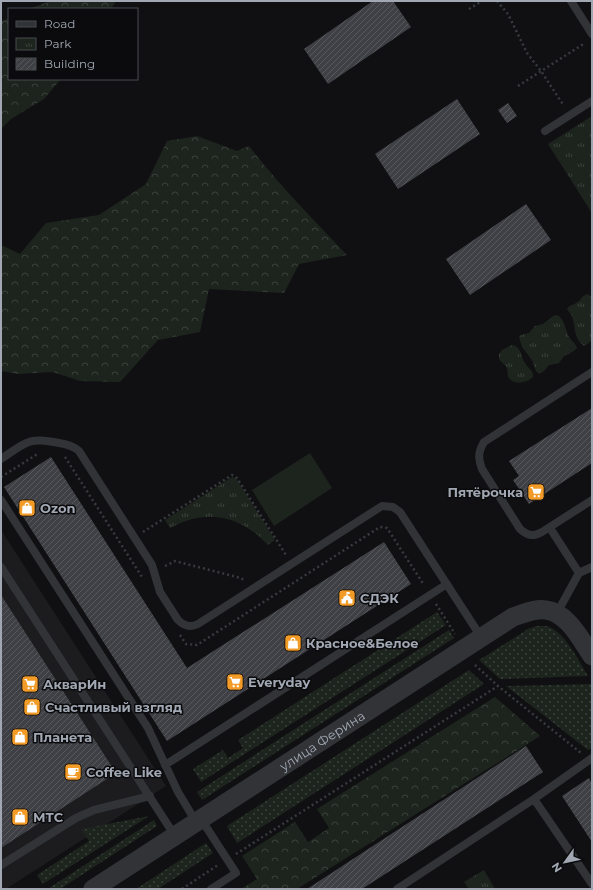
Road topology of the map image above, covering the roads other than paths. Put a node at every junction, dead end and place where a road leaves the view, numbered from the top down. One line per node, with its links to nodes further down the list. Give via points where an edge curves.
1 (571, 1): 2 (lane)
2 (592, 34)
3 (592, 101): 4 (lane)
4 (545, 131)
5 (592, 372): 9 (lane, via 484,442 480,449 479,461 482,469 520,529 526,534 536,535)
6 (1, 459): 13 (lane, via 27,443 38,440 72,446 79,451 152,565 160,592 178,620 188,626 198,624 382,506 390,506 400,512)
7 (1, 500): 18 (lane, via 148,728)
8 (592, 500): 9 (lane)
9 (550, 528): 12 (lane)
10 (1, 567): 19 (lane)
11 (592, 567): 12 (lane)
12 (579, 573): 14 (lane)
13 (447, 584): 15 (lane); 18 (lane)
14 (557, 613): 15 (street, улица Ферина, via 546,609 531,611 513,617); 16 (street, via 570,625)
15 (481, 637): 21 (street, улица Ферина)
16 (592, 656)
17 (590, 759): 20 (lane)
18 (166, 765): 21 (lane, via 178,792)
19 (150, 796): 22 (lane); 23 (lane, via 94,810 76,818)
20 (534, 798): 24 (lane); 27 (lane)
21 (198, 821): 22 (street, улица Ферина); 26 (lane, via 236,873)
22 (175, 836): 25 (street, улица Ферина)
23 (1, 865)
24 (592, 884)
25 (94, 889)
26 (211, 889)
27 (397, 889)

